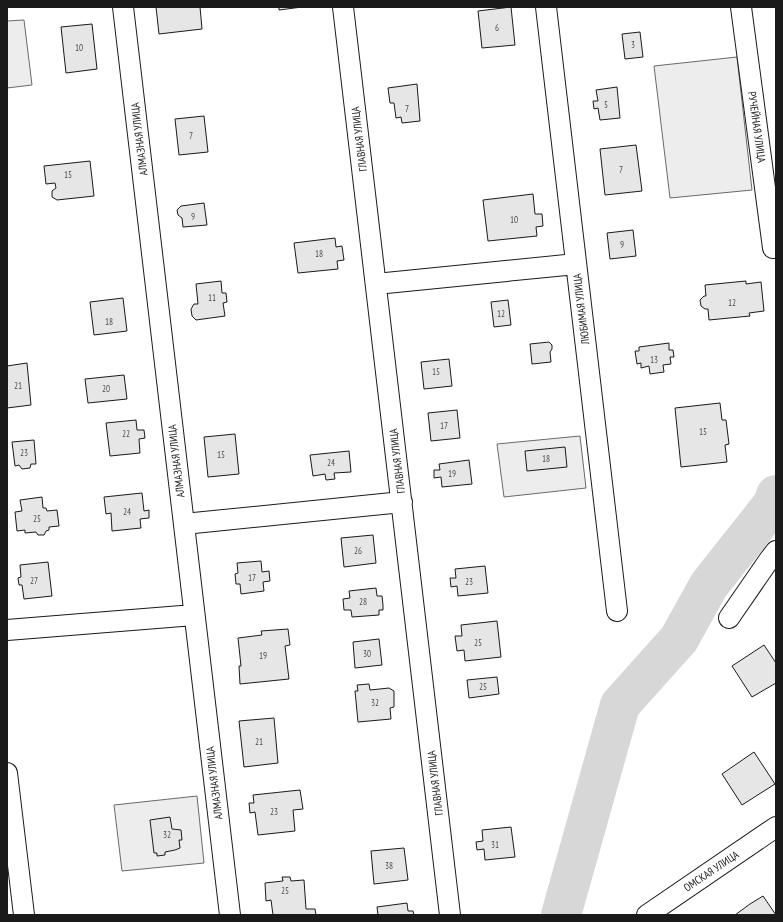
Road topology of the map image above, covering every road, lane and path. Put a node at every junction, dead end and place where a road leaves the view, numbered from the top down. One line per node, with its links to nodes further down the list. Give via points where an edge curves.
1 (123, 7): 9 (street, АЛМАЗНАЯ УЛИЦА)
2 (343, 7): 7 (street, ГЛАВНАЯ УЛИЦА)
3 (546, 7): 6 (street, ЛЮБИМАЯ УЛИЦА)
4 (741, 7): 5 (street, РУЧЕЙНАЯ УЛИЦА)
5 (773, 248)
6 (576, 264): 7 (street); 11 (street, ЛЮБИМАЯ УЛИЦА)
7 (376, 284): 8 (street, ГЛАВНАЯ УЛИЦА)
8 (402, 502): 9 (street); 19 (street, ГЛАВНАЯ УЛИЦА)
9 (184, 524): 12 (street, АЛМАЗНАЯ УЛИЦА)
10 (776, 551): 13 (street)
11 (617, 611)
12 (194, 615): 14 (street); 18 (street, АЛМАЗНАЯ УЛИЦА)
13 (729, 618)
14 (7, 630)
15 (7, 773): 17 (street)
16 (776, 827): 20 (street, ОМСКАЯ УЛИЦА)
17 (24, 915)
18 (230, 915)
19 (450, 915)
20 (647, 915)

